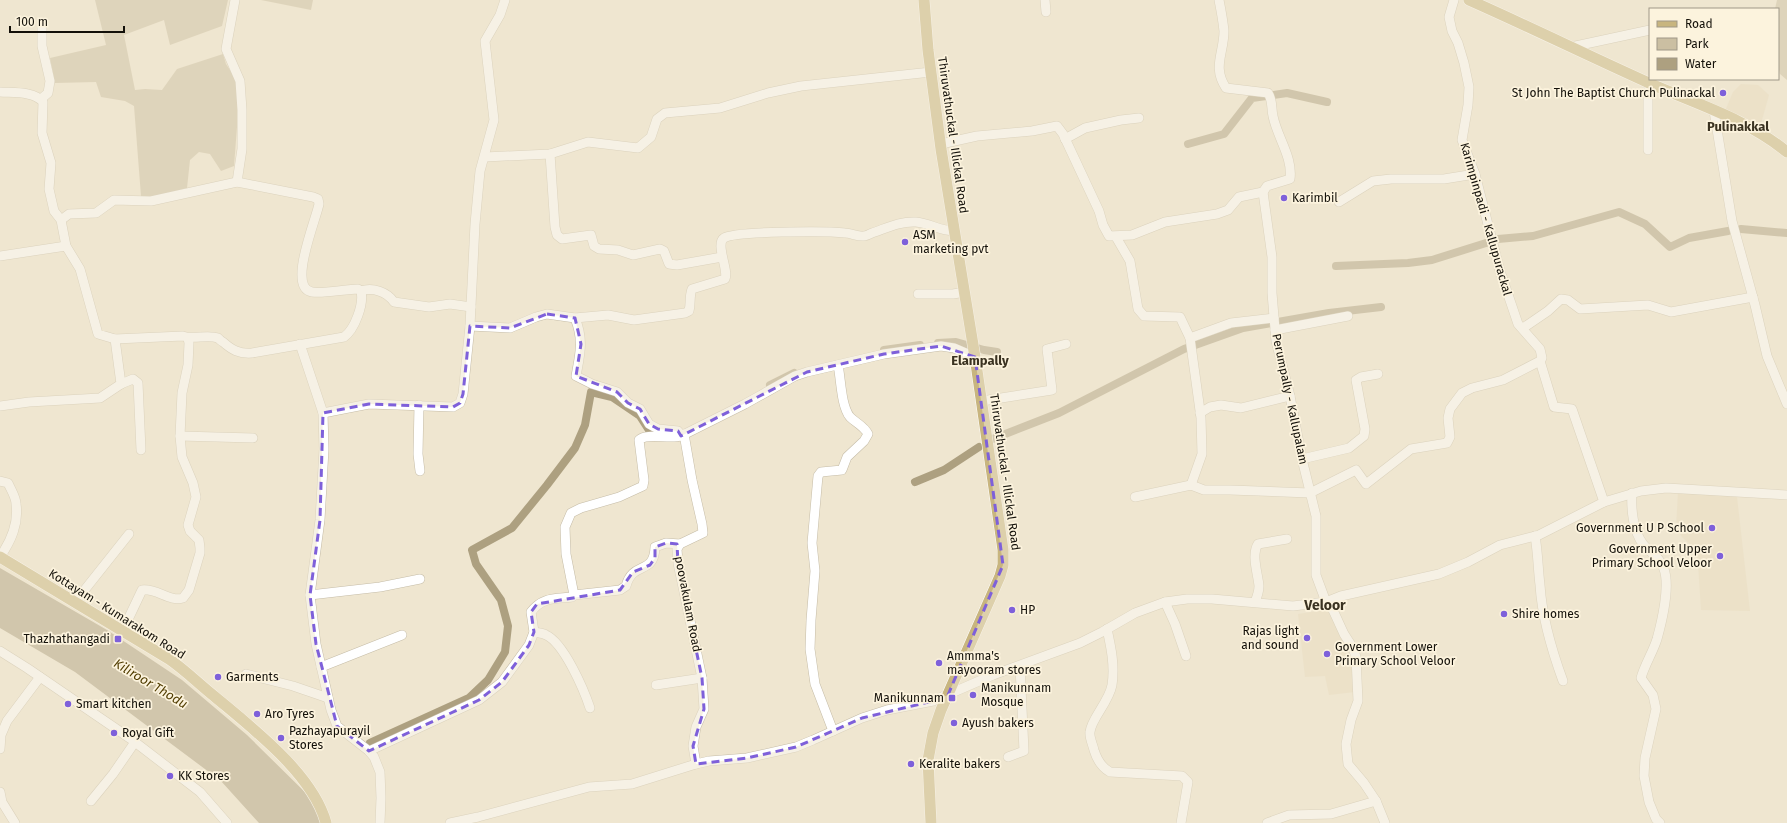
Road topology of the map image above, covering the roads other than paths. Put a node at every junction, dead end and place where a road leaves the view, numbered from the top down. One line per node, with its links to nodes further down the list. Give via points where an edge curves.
1 (235, 0): 25 (street, via 226,49 240,81 242,149)
2 (505, 0): 23 (street, via 500,15 485,41 494,120)
3 (924, 0): 12 (main road, Thiruvathuckal - Illickal Road)
4 (1044, 0): 8 (street)
5 (1219, 0): 26 (street, via 1224,32 1219,58 1221,80 1226,88 1268,93 1291,172 1290,179 1267,186)
6 (1454, 0): 24 (street, Karimpinpadi - Kallupurackal, via 1449,17 1469,87 1462,140)
7 (1469, 0): 11 (main road)
8 (1046, 12)
9 (42, 28): 15 (street, via 42,46 50,81 48,94)
10 (1649, 30): 11 (street)
11 (1570, 47): 13 (main road)
12 (931, 72): 19 (main road, Thiruvathuckal - Illickal Road); 22 (street, via 807,85 768,93 720,108 665,113 657,119 651,137 640,147 588,142)
13 (1650, 83): 16 (main road); 20 (street)
14 (0, 92): 15 (street, via 24,93)
15 (41, 99): 28 (street, via 42,133 51,163 49,189 54,212)
16 (1714, 111): 21 (main road, via 1757,130); 37 (street, via 1732,221)
17 (1139, 118): 18 (street, via 1085,128)
18 (1065, 139): 19 (street, via 1058,126 977,136); 30 (street, via 1108,236)
19 (940, 144): 29 (main road, Thiruvathuckal - Illickal Road)
20 (1648, 150)
21 (1787, 152)
22 (550, 154): 23 (street); 33 (street, via 555,227 557,235 562,239 591,235 594,246 599,249 618,250 633,255 660,249 664,251 669,264 677,265)
23 (485, 157): 38 (street, via 480,171 475,224)
24 (1475, 174): 27 (street, via 1444,179 1373,181); 43 (street, Karimpinpadi - Kallupurackal, via 1500,271 1516,318)
25 (237, 182): 28 (street, via 151,201 114,200 96,213 69,214); 34 (street, via 318,199 318,209 302,269 302,284 305,289 312,292 350,289)
26 (1263, 192): 30 (street, via 1240,197 1228,210 1217,214 1165,222 1132,235); 41 (street, Perumpally - Kallupalam, via 1272,257)
27 (1339, 202)
28 (61, 220): 31 (street)
29 (954, 232): 33 (street, via 918,222 897,224 863,236 840,233 756,233 724,238 721,242); 35 (main road, Thiruvathuckal - Illickal Road)
30 (1116, 236): 49 (street, via 1130,261 1138,309 1144,316 1180,317)
31 (66, 246): 32 (street); 46 (street, via 80,269 96,331)
32 (0, 256)
33 (722, 256): 40 (street, via 725,280 692,289 689,312 634,320 608,315)
34 (361, 291): 38 (street, via 379,291 390,296 394,302 403,304 429,307 450,304); 47 (street, via 363,297 358,313 351,330 344,337)
35 (965, 292): 36 (street); 50 (main road, Thiruvathuckal - Illickal Road)
36 (918, 294)
37 (1753, 297): 43 (street, via 1671,312 1648,305 1580,309 1568,300 1561,299); 57 (street, via 1767,356)
38 (471, 307): 42 (street)
39 (1348, 316): 44 (street)
40 (575, 318): 42 (street, via 547,314 510,328); 62 (street, via 581,344 576,376 617,392 628,404 640,409 649,424 658,429)
41 (1274, 318): 44 (street, Perumpally - Kallupalam); 49 (street, via 1231,323)
42 (470, 326): 58 (street, via 460,402 453,407)
43 (1523, 328): 51 (street, Karimpinpadi - Kallupurackal, via 1540,349)
44 (1275, 330): 55 (street, Perumpally - Kallupalam)
45 (188, 338): 46 (street, via 183,336); 47 (street, via 218,338 239,353); 63 (street, via 188,365 182,393)
46 (115, 339): 54 (street)
47 (300, 344): 60 (street)
48 (1066, 344): 56 (street, via 1048,349 1052,390)
49 (1191, 344): 61 (street)
50 (974, 350): 52 (street, via 941,346 884,354); 56 (main road, Thiruvathuckal - Illickal Road)
51 (1540, 360): 70 (street, via 1503,380 1462,393 1450,409 1450,437 1447,443 1411,449 1366,484 1356,470); 74 (street, Karimpinpadi - Kallupurackal, via 1554,407 1572,409)
52 (838, 365): 62 (street, via 795,376 745,404); 103 (street, via 845,407 850,416 866,429 868,434 847,457 842,470 821,472 818,476 812,544 815,571 810,649 815,684)
53 (1378, 374): 66 (street, via 1360,376 1356,380 1364,436 1349,448)
54 (121, 384): 59 (street, via 100,398); 65 (street, via 133,379 138,383)
55 (1290, 396): 61 (street, via 1241,408 1221,405 1210,407); 66 (street, Perumpally - Kallupalam)
56 (982, 401): 100 (main road, Thiruvathuckal - Illickal Road, via 1003,565)
57 (1787, 404)
58 (419, 405): 60 (street, via 369,404); 67 (street)
59 (0, 406)
60 (323, 413): 81 (street, via 324,449 320,520)
61 (1200, 413): 69 (street, via 1202,454)
62 (681, 434): 78 (street, poovakulam Road, via 702,533); 82 (street, via 674,438 645,436 639,440 643,486 619,498 570,512 565,527 566,554)
63 (180, 436): 64 (street); 88 (street, via 182,458 196,497 188,525 199,540 200,554 189,590 183,598 177,600 142,590)
64 (253, 438)
65 (141, 450)
66 (1302, 459): 70 (street, Perumpally - Kallupalam)
67 (420, 471)
68 (0, 481): 79 (street, via 8,484 16,503 16,521 12,539)
69 (1191, 485): 70 (street, via 1204,490 1218,491); 73 (street)
70 (1310, 493): 86 (street, Perumpally - Kallupalam, via 1316,516 1316,574)
71 (1632, 494): 72 (street, via 1666,488); 74 (street); 121 (street, via 1633,515 1642,543 1658,558 1664,570 1664,602 1657,639 1641,678 1654,695 1656,709 1645,758 1644,776 1649,802)
72 (1787, 495)
73 (1135, 498)
74 (1604, 502): 76 (street)
75 (129, 534): 83 (street)
76 (1535, 536): 86 (street, via 1500,545 1439,574 1341,596); 98 (street, via 1540,586 1552,651)
77 (1287, 539): 85 (street, via 1258,544 1256,573 1259,588)
78 (680, 544): 82 (street, via 666,543 655,547 655,558 650,565 633,572 626,586 620,590); 97 (street, poovakulam Road, via 677,549 678,563)
79 (0, 557): 83 (main road, Kottayam - Kumarakom Road)
80 (420, 579): 81 (street, via 380,587)
81 (310, 595): 94 (street)
82 (574, 595): 89 (street, via 537,604 531,612)
83 (75, 602): 88 (main road, Kottayam - Kumarakom Road)
84 (1165, 602): 85 (street, via 1187,599); 87 (street, via 1135,613); 92 (street)
85 (1255, 602): 86 (street, via 1293,606)
86 (1326, 602): 111 (street, Perumpally - Kallupalam, via 1334,610 1356,657 1358,701 1346,744 1348,764)
87 (1106, 629): 93 (street, via 1080,643); 118 (street, via 1113,652 1112,685 1090,733 1096,754 1102,768 1110,772 1182,776 1188,782)
88 (123, 630): 114 (main road, Kottayam - Kumarakom Road, via 175,663 269,742 313,794)
89 (534, 632): 102 (street, via 547,635 556,644 576,672); 106 (street, via 529,645 502,682 480,700)
90 (402, 635): 94 (street)
91 (0, 651): 96 (street)
92 (1186, 656)
93 (1020, 666): 100 (street); 107 (street, via 1024,751)
94 (321, 667): 101 (street)
95 (246, 674): 101 (street)
96 (40, 677): 104 (street); 105 (street, via 7,722 1,735)
97 (702, 678): 99 (street); 108 (street, poovakulam Road, via 704,709 696,727 693,746)
98 (1563, 680)
99 (656, 685)
100 (948, 694): 103 (street, via 933,701 862,718); 117 (main road, Thiruvathuckal - Illickal Road, via 928,755)
101 (328, 698): 106 (street, via 337,726)
102 (590, 708)
103 (833, 731): 108 (street, via 796,746 747,758)
104 (135, 742): 110 (street); 113 (street, via 200,792)
105 (0, 749)
106 (369, 751): 115 (street, via 380,772)
107 (1008, 757)
108 (696, 764): 116 (street, via 632,784 589,787)
109 (0, 792): 112 (street, via 2,802)
110 (91, 801)
111 (1376, 801): 119 (street, via 1331,814 1290,815); 120 (street, Perumpally - Kallupalam)
112 (15, 823)
113 (227, 823)
114 (326, 823)
115 (380, 823)
116 (450, 823)
117 (931, 823)
118 (1181, 823)
119 (1267, 823)
120 (1385, 823)
121 (1660, 823)

